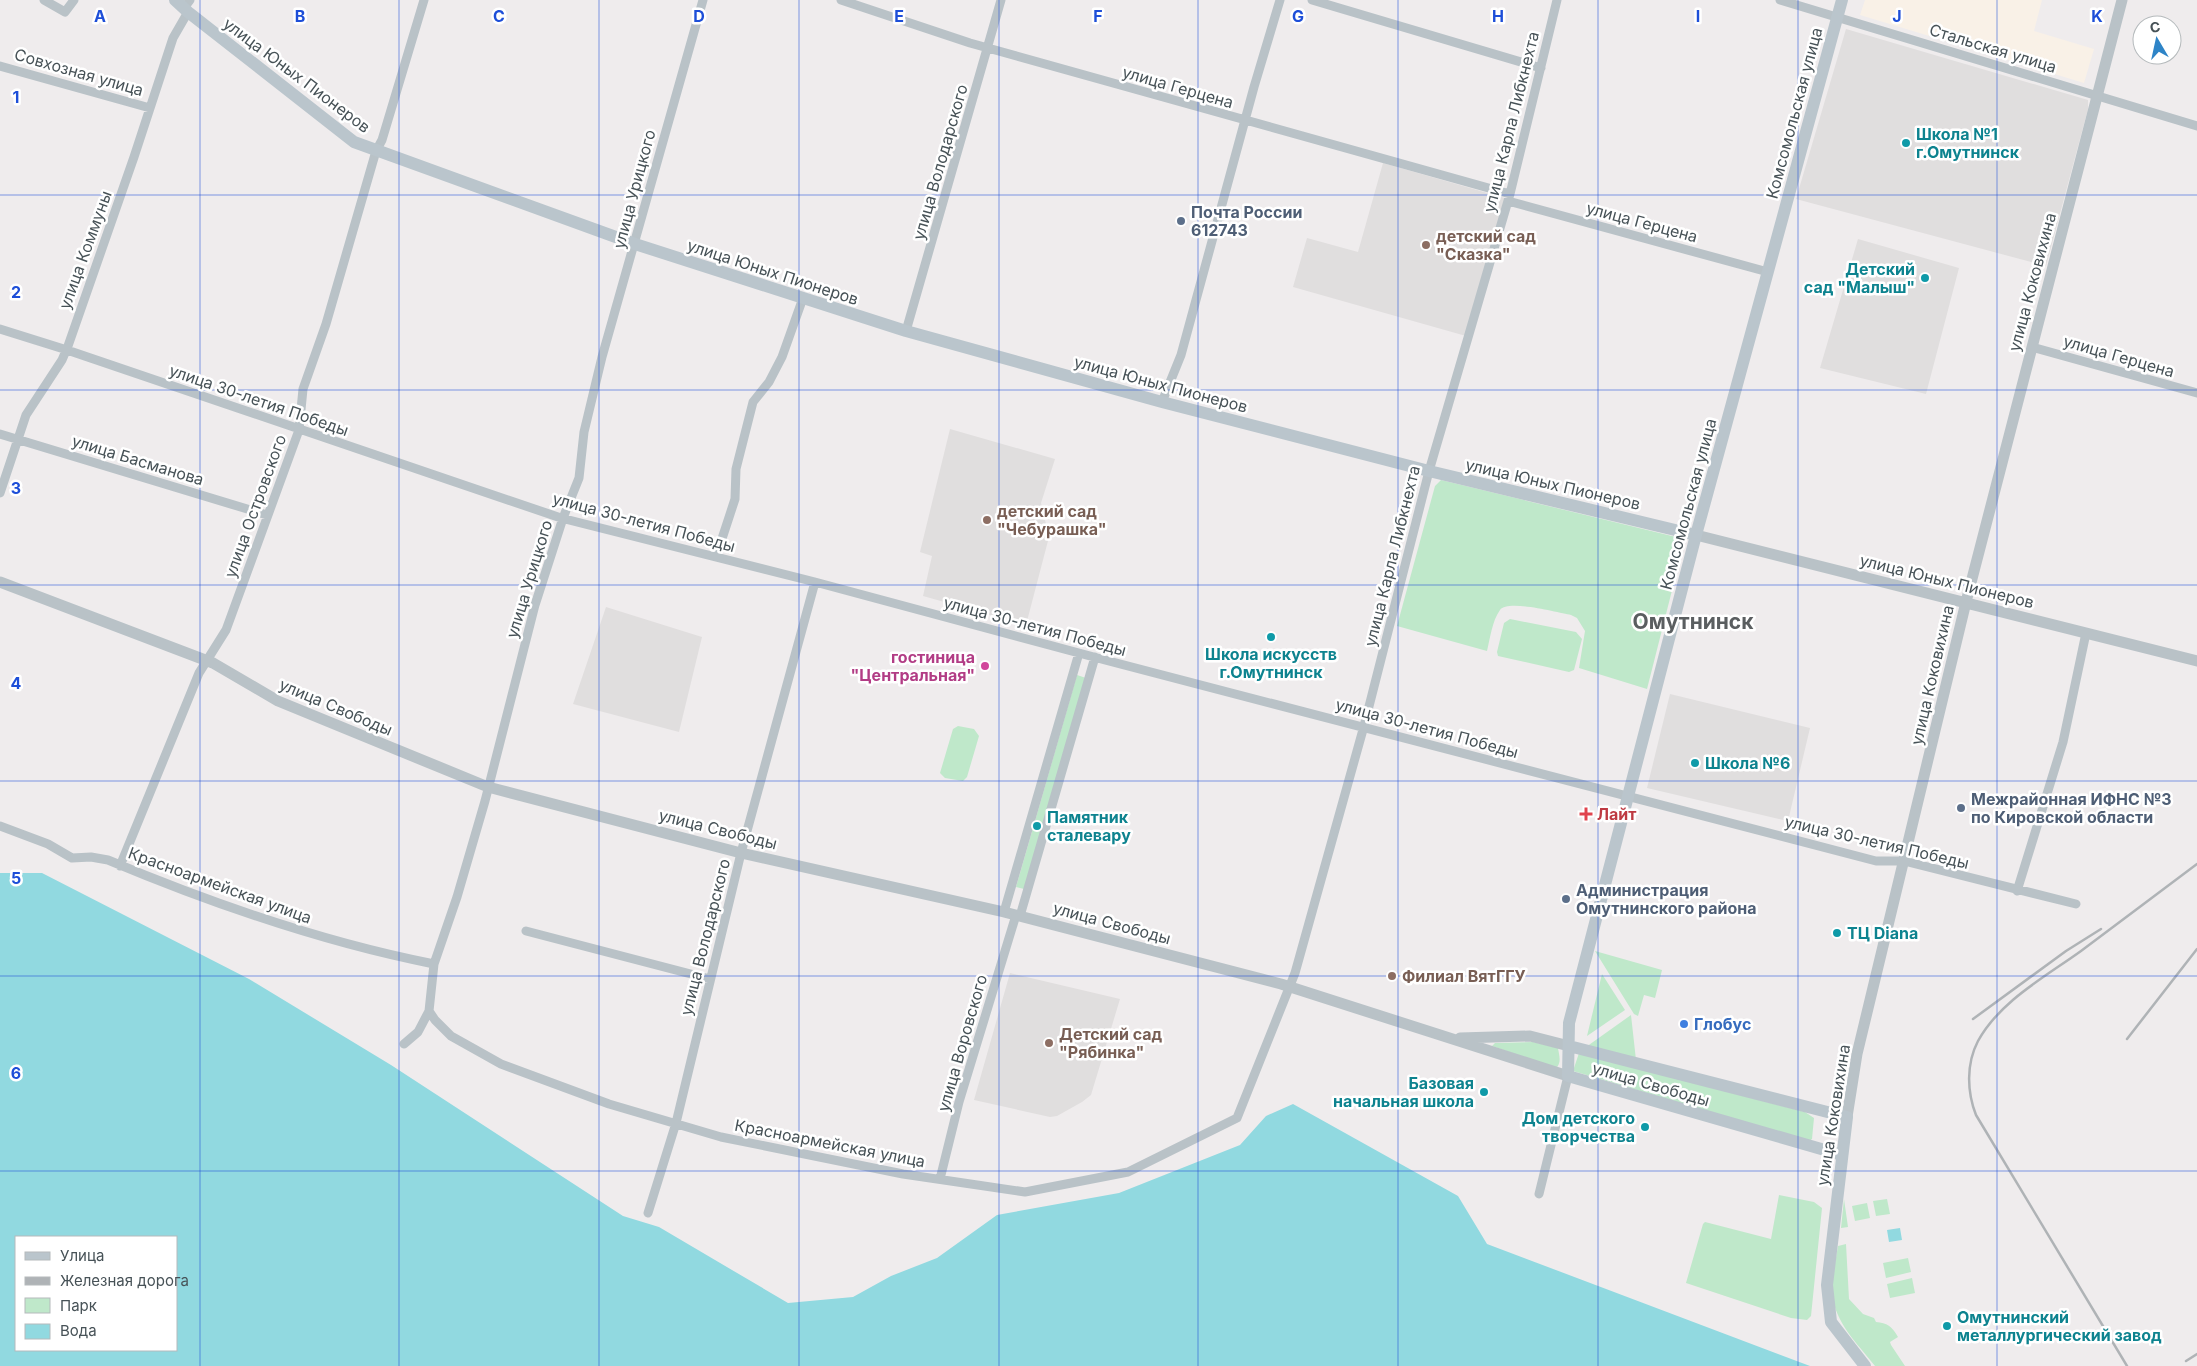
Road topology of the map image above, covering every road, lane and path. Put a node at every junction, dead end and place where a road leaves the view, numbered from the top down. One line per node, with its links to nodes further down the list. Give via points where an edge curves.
1 (44, 0): 2 (street, via 65,12)
2 (74, 0)
3 (424, 0): 22 (street, улица Островского)
4 (703, 0): 24 (street, улица Урицкого)
5 (841, 0): 15 (street, улица Герцена)
6 (1001, 0): 15 (street, улица Володарского)
7 (1280, 0): 20 (street)
8 (1312, 0): 17 (street)
9 (1557, 0): 17 (street, улица Карла Либкнехта)
10 (1780, 0): 14 (street, Стальская улица)
11 (1842, 0): 14 (main road, Комсомольская улица)
12 (2122, 0): 18 (street, улица Коковихина)
13 (184, 5): 19 (street, улица Коммуны); 22 (main road, улица Юных Пионеров, via 354,142)
14 (1837, 16): 18 (street, Стальская улица); 25 (main road, Комсомольская улица)
15 (988, 48): 20 (street, улица Герцена); 28 (street, улица Володарского)
16 (0, 66): 19 (street, Совхозная улица)
17 (1541, 68): 23 (street, улица Карла Либкнехта)
18 (2097, 96): 21 (street, Стальская улица); 29 (street, улица Коковихина)
19 (150, 108): 30 (street, улица Коммуны)
20 (1244, 121): 23 (street, улица Герцена); 32 (street, via 1181,355)
21 (2197, 126)
22 (376, 151): 24 (main road, улица Юных Пионеров); 33 (street, улица Островского, via 304,389)
23 (1509, 197): 25 (street, улица Герцена); 36 (street, улица Карла Либкнехта)
24 (636, 244): 26 (main road, улица Юных Пионеров); 39 (street, улица Урицкого, via 620,288 585,426 582,468)
25 (1768, 272): 40 (main road, Комсомольская улица)
26 (803, 298): 28 (main road, улица Юных Пионеров); 41 (street, via 782,357 769,382 753,402 736,469 735,499)
27 (0, 329): 30 (street, улица 30-летия Победы)
28 (906, 331): 32 (main road, улица Юных Пионеров)
29 (2032, 347): 31 (street, улица Герцена); 44 (street, улица Коковихина)
30 (67, 350): 33 (street, улица 30-летия Победы); 35 (street, улица Коммуны, via 26,415)
31 (2197, 393)
32 (1162, 402): 36 (main road, улица Юных Пионеров)
33 (299, 430): 38 (street, улица Островского); 39 (street, улица 30-летия Победы)
34 (0, 434): 35 (street, улица Басманова)
35 (18, 439): 37 (street, улица Коммуны); 38 (street, улица Басманова)
36 (1429, 471): 40 (main road, улица Юных Пионеров); 50 (street, улица Карла Либкнехта)
37 (0, 493)
38 (267, 515): 48 (street, улица Островского, via 226,630)
39 (563, 518): 41 (street, улица 30-летия Победы); 51 (street, улица Урицкого, via 523,648)
40 (1696, 535): 44 (street, улица Юных Пионеров); 52 (main road, Комсомольская улица)
41 (716, 557): 43 (street, улица 30-летия Победы)
42 (0, 582): 48 (street, улица Свободы)
43 (815, 582): 46 (street, улица 30-летия Победы); 54 (street, улица Володарского)
44 (1966, 602): 45 (street, улица Юных Пионеров); 55 (street, улица Коковихина)
45 (2086, 633): 49 (street, улица Юных Пионеров); 57 (street, via 2063,742)
46 (1079, 653): 47 (street, улица 30-летия Победы); 59 (street)
47 (1095, 657): 50 (street, улица 30-летия Победы); 60 (street, улица Воровского)
48 (206, 661): 51 (street, улица Свободы, via 278,701); 56 (street, улица Островского)
49 (2197, 662)
50 (1364, 726): 52 (street, улица 30-летия Победы); 64 (street, улица Карла Либкнехта)
51 (488, 787): 54 (street, улица Свободы); 62 (street, улица Урицкого)
52 (1628, 796): 55 (street, улица 30-летия Победы, via 1876,861); 68 (main road, Комсомольская улица, via 1569,1024)
53 (0, 826): 56 (street, Красноармейская улица, via 48,844 72,858 98,858)
54 (741, 853): 59 (street, улица Свободы); 63 (street, улица Володарского)
55 (1904, 861): 57 (street, улица 30-летия Победы); 71 (street, улица Коковихина, via 1857,1054)
56 (120, 866): 62 (street, Красноармейская улица, via 309,934)
57 (2017, 891): 58 (street, улица 30-летия Победы)
58 (2076, 904)
59 (1004, 912): 60 (street, улица Свободы)
60 (1018, 916): 64 (street, улица Свободы); 74 (street, улица Воровского, via 959,1102)
61 (526, 931): 63 (street)
62 (434, 964): 65 (street, улица Урицкого)
63 (710, 979): 72 (street, улица Володарского)
64 (1290, 987): 66 (street, улица Свободы); 70 (street, улица Карла Либкнехта)
65 (429, 1010): 67 (street, улица Урицкого, via 418,1032); 72 (street, Красноармейская улица, via 451,1036 500,1064 609,1104)
66 (1453, 1039): 68 (street, улица Свободы, via 1530,1036); 69 (street, улица Свободы)
67 (404, 1044)
68 (1568, 1046): 69 (main road, Комсомольская улица); 71 (main road, улица Свободы)
69 (1568, 1076): 73 (main road, улица Свободы); 75 (street, Комсомольская улица)
70 (1240, 1114): 74 (street, Красноармейская улица, via 1136,1168 1095,1180 1025,1192)
71 (1847, 1117): 73 (main road, улица Коковихина)
72 (676, 1123): 74 (street, Красноармейская улица, via 721,1137); 76 (street, улица Володарского)
73 (1842, 1155): 77 (main road, улица Коковихина, via 1827,1285 1831,1322)
74 (940, 1179)
75 (1539, 1194)
76 (648, 1213)
77 (1865, 1366)

